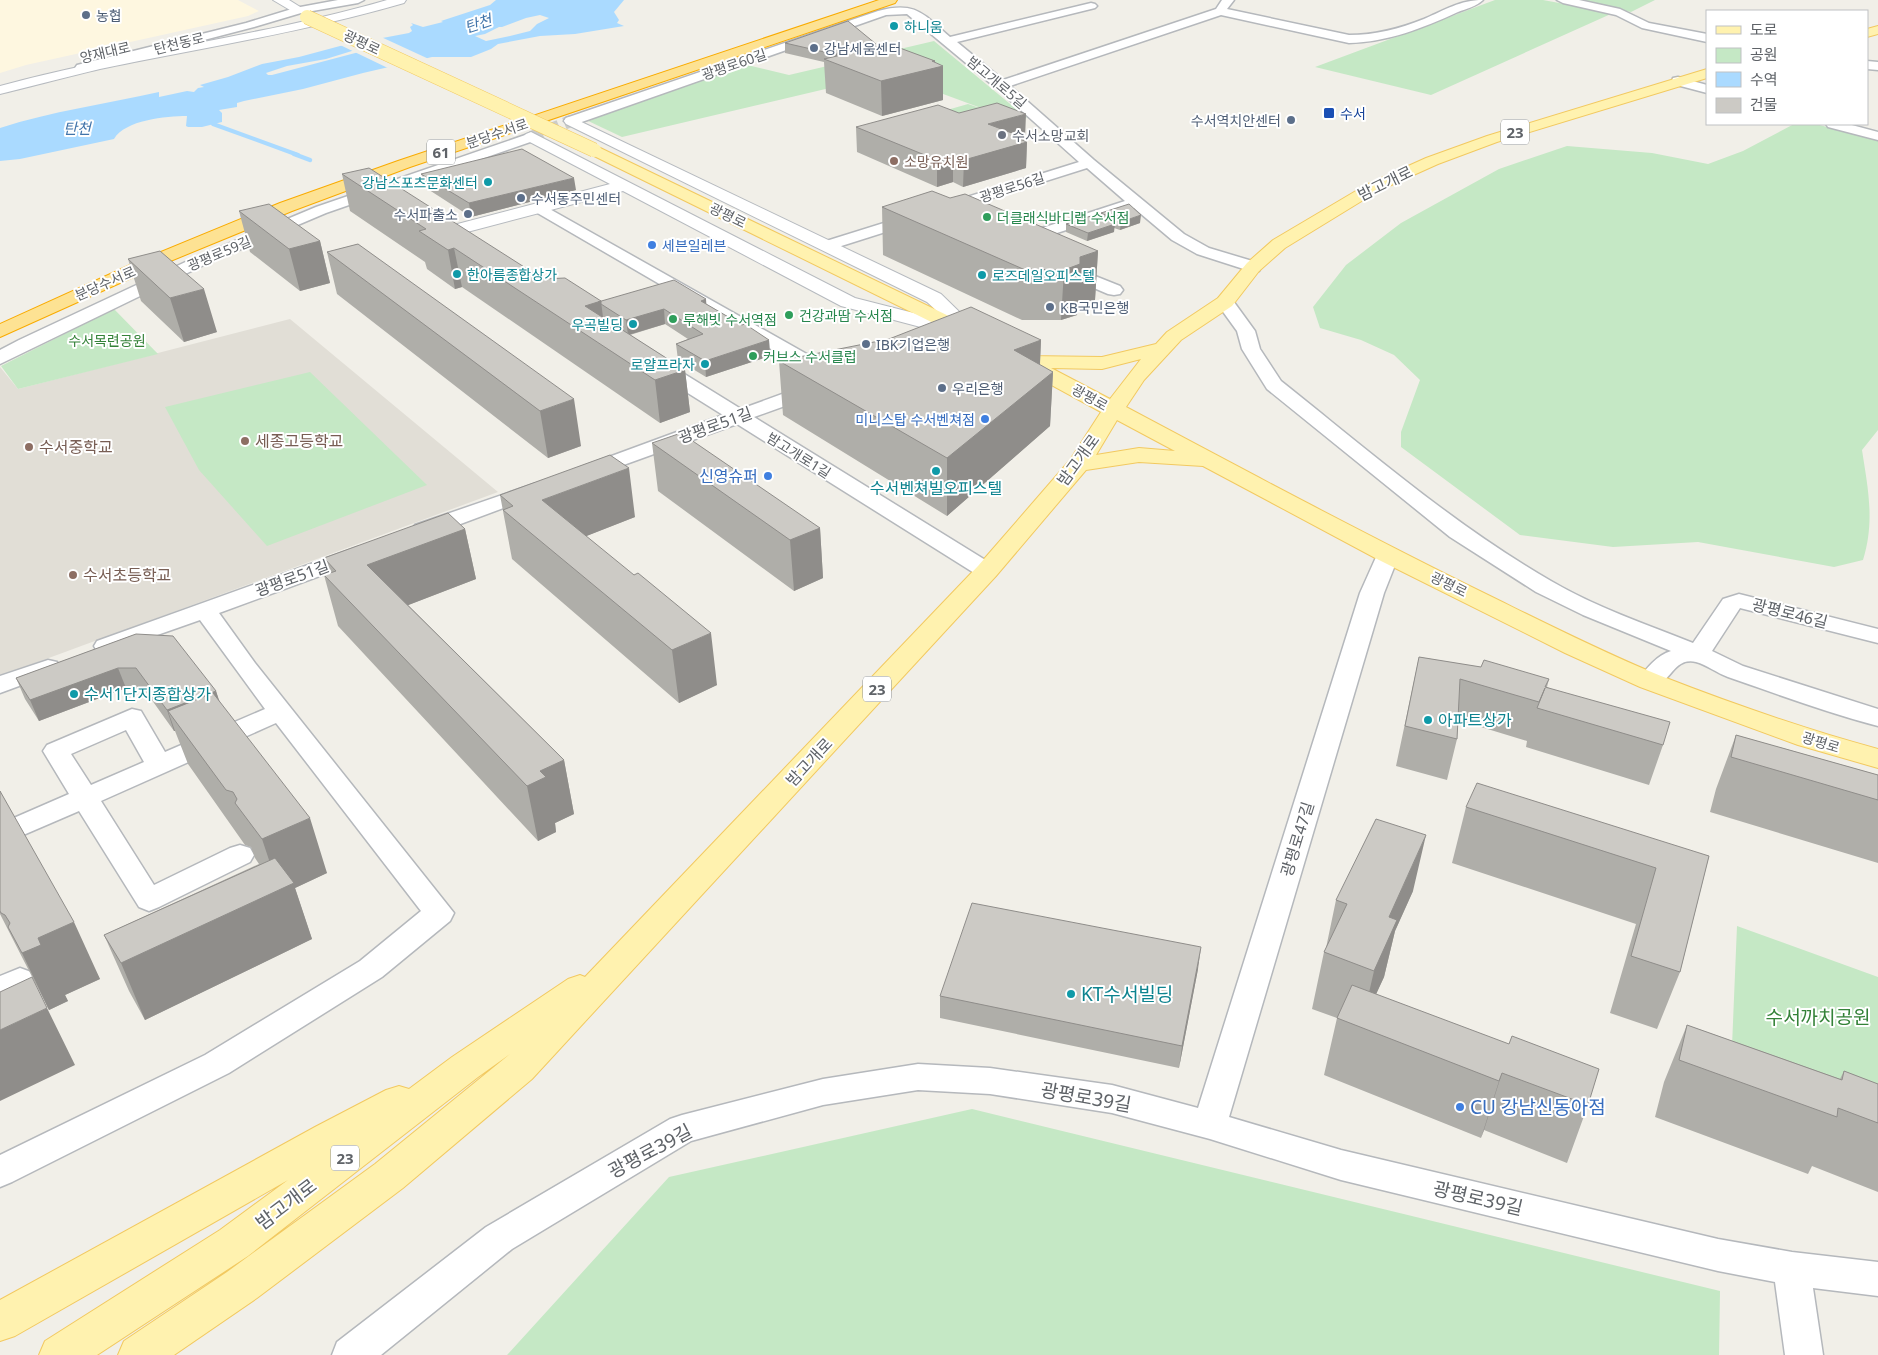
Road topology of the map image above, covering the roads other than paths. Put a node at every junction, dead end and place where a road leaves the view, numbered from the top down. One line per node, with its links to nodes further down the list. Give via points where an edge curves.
1 (279, 0): 13 (main road)
2 (328, 0): 13 (main road, 양재대로)
3 (400, 0): 17 (main road, via 304,25)
4 (865, 0): 47 (highway, 분당수서로 / 61, via 302,192 180,239)
5 (1228, 0): 11 (street)
6 (1477, 0): 11 (street, via 1387,36 1363,40)
7 (1563, 0): 12 (street)
8 (352, 1): 13 (street, 탄천동로)
9 (894, 5): 16 (street, 밤고개로5길, via 913,12); 24 (street, 광평로60길); 48 (highway, 분당수서로 / 61, via 404,164 286,207 145,265)
10 (1090, 6): 16 (street, 밤고개로5길)
11 (1220, 11): 21 (street)
12 (1620, 12): 14 (street); 14 (street, via 1666,17)
13 (303, 13): 17 (street, 탄천동로); 19 (main road, 양재대로, via 154,41); 28 (main road, 광평로, bridge)
14 (1633, 18): 15 (street, via 1646,26)
15 (1706, 38)
16 (948, 41): 21 (street, 밤고개로5길)
17 (59, 73): 23 (main road, 탄천동로)
18 (1706, 73): 20 (main road, 밤고개로 / 23)
19 (0, 78)
20 (1678, 81): 22 (street); 44 (main road, 밤고개로 / 23, via 1492,139 1402,174 1308,225)
21 (1000, 84): 30 (street, 밤고개로5길)
22 (1706, 89)
23 (0, 90)
24 (571, 121): 28 (main road)
25 (1837, 125): 26 (street)
26 (1878, 136)
27 (531, 137): 29 (main road); 32 (street, 광평로59길)
28 (600, 144): 29 (main road, via 585,136 564,142 559,146); 41 (main road); 50 (main road, 광평로)
29 (567, 156): 31 (main road)
30 (1089, 163): 34 (street, 밤고개로5길); 36 (street, 광평로56길)
31 (623, 186): 35 (main road); 50 (main road, via 848,302)
32 (386, 187): 33 (street); 52 (street, 광평로59길, via 200,261)
33 (403, 198)
34 (1136, 202): 42 (street, via 1003,242); 44 (street, 밤고개로5길, via 1178,237 1203,251)
35 (539, 208): 39 (main road); 55 (street, 광평로51길, via 843,379)
36 (934, 212): 38 (street); 41 (street, 광평로56길)
37 (436, 220): 39 (street)
38 (953, 220)
39 (452, 231): 40 (street)
40 (468, 242)
41 (829, 245): 50 (main road, via 934,298)
42 (1034, 255)
43 (1052, 263): 45 (street)
44 (1253, 267): 46 (main road, 밤고개로 / 23)
45 (1114, 290)
46 (1225, 302): 51 (main road, 밤고개로 / 23, via 1174,336); 64 (street, via 1246,331 1252,349 1274,385 1458,532 1544,587)
47 (0, 317)
48 (0, 331)
49 (939, 346): 50 (street)
50 (998, 348): 51 (main road, via 1102,363); 54 (main road, 광평로)
51 (1164, 348): 54 (main road, 밤고개로 / 23, via 1137,376)
52 (0, 358)
53 (647, 359): 55 (street, 밤고개로1길)
54 (1112, 410): 56 (main road, 광평로); 57 (main road, 밤고개로 / 23)
55 (737, 416): 58 (street, 광평로51길); 61 (street, 밤고개로1길)
56 (1212, 461): 57 (main road, via 1138,455); 60 (main road, 광평로)
57 (1078, 464): 61 (main road, 밤고개로 / 23)
58 (400, 539)
59 (372, 549): 62 (street, 광평로51길)
60 (1388, 554): 65 (main road, 광평로, via 1574,647); 76 (street, 광평로47길, via 1372,593)
61 (987, 571): 74 (main road, 밤고개로 / 23)
62 (205, 610): 66 (street, 광평로51길); 67 (street)
63 (1878, 636): 64 (street, 광평로46길, via 1739,601 1731,604)
64 (1698, 654): 65 (street, via 1670,660); 68 (street, via 1734,671)
65 (1650, 681): 69 (main road, 광평로, via 1808,739)
66 (0, 685)
67 (280, 712): 70 (street); 77 (street, via 439,913 371,969 217,1064)
68 (1878, 718)
69 (1878, 759)
70 (159, 765): 71 (street); 71 (street, via 132,717 56,751)
71 (85, 798): 72 (street); 73 (street, via 158,910)
72 (0, 835)
73 (240, 855)
74 (627, 956): 75 (main road, 밤고개로 / 23); 82 (main road, 밤고개로 / 23, via 519,1069 473,1107 242,1285)
75 (464, 1067): 80 (main road, via 328,1138); 81 (main road, 밤고개로 / 23, via 234,1243)
76 (1210, 1125): 78 (street, 광평로39길, via 1341,1165 1718,1255); 83 (street, 광평로39길, via 1112,1099 990,1081 918,1078 823,1092 682,1129 499,1238)
77 (0, 1172)
78 (1792, 1269): 79 (street, 광평로39길); 84 (street)
79 (1878, 1279)
80 (0, 1322)
81 (60, 1355)
82 (139, 1355)
83 (351, 1355)
84 (1804, 1355)

